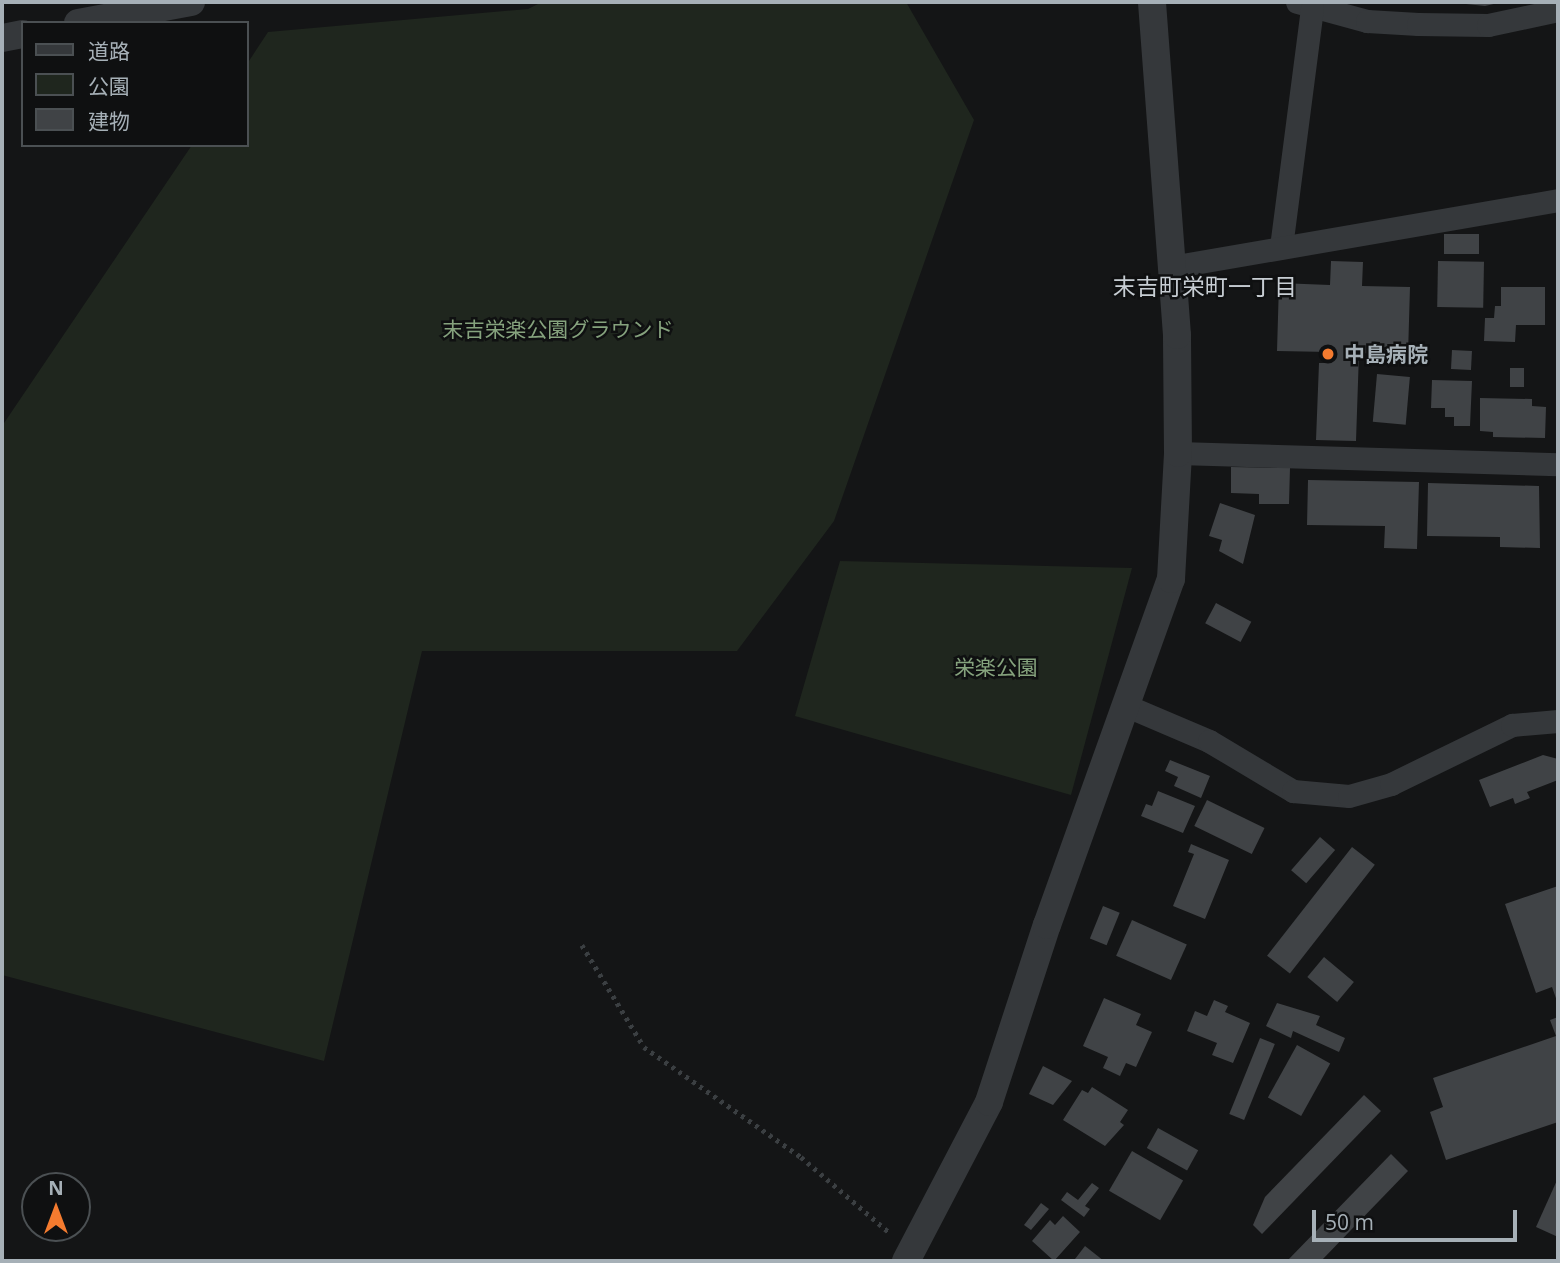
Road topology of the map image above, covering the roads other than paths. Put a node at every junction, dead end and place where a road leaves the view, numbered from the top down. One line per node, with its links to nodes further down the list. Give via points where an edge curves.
1 (191, 2): 5 (street)
2 (1152, 2): 10 (street)
3 (1305, 5): 4 (street, via 1367,21 1488,25); 9 (street)
4 (1558, 10)
5 (89, 21)
6 (21, 34): 7 (street)
7 (2, 38)
8 (1558, 200): 9 (street)
9 (1281, 247): 10 (street)
10 (1171, 267): 11 (street)
11 (1178, 453): 12 (street); 13 (street, via 1171,579)
12 (1558, 464)
13 (1127, 706): 14 (street, via 1209,741 1293,790 1349,796 1391,784 1512,725); 15 (street, via 989,1102)
14 (1558, 721)
15 (915, 1258)

